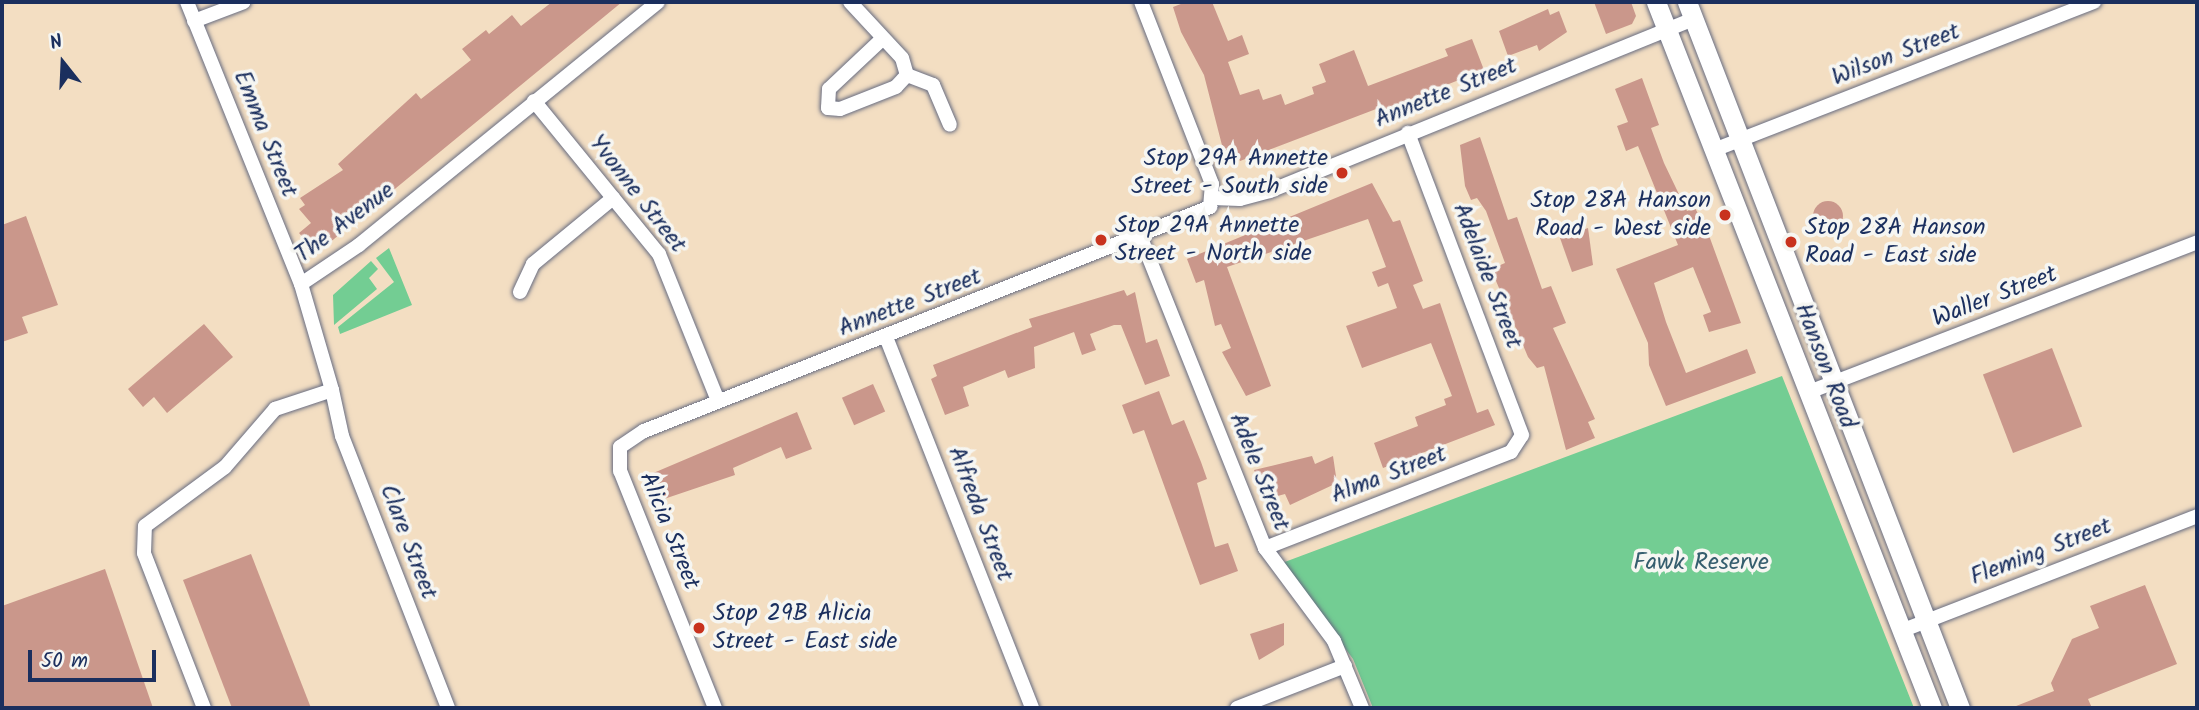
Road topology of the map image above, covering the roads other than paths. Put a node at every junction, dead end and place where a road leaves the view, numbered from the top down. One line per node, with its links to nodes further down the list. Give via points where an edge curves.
1 (187, 2): 9 (street, Emma Street)
2 (244, 2): 9 (street)
3 (657, 2): 13 (street, The Avenue)
4 (850, 2): 11 (street)
5 (1141, 2): 18 (street)
6 (1656, 2): 10 (main road, Hanson Road)
7 (2094, 2): 16 (street, Wilson Street)
8 (1691, 10): 10 (street, Annette Street); 16 (main road, Hanson Road)
9 (194, 21): 22 (street, Emma Street)
10 (1667, 29): 15 (street, Annette Street); 17 (main road, Hanson Road)
11 (881, 40): 12 (street, via 902,58); 12 (street, via 829,89 828,108 840,109 896,87)
12 (907, 75): 14 (street, via 933,85)
13 (534, 101): 19 (street, Yvonne Street); 22 (street, The Avenue)
14 (950, 125)
15 (1408, 133): 18 (street, Annette Street, via 1251,197); 29 (street, Adelaide Street)
16 (1741, 140): 17 (street, Wilson Street); 25 (main road, Hanson Road)
17 (1714, 150): 27 (main road, Hanson Road)
18 (1212, 191): 20 (street, Annette Street, via 1199,215)
19 (613, 198): 23 (street, via 533,264); 28 (street, Yvonne Street, via 670,274)
20 (1141, 238): 24 (street, Annette Street); 32 (street, Adele Street)
21 (2197, 242): 25 (street, Waller Street)
22 (301, 284): 26 (street, The Avenue)
23 (520, 292)
24 (886, 337): 28 (street, Annette Street); 39 (street, Alfreda Street)
25 (1835, 383): 27 (street, Waller Street); 33 (main road, Hanson Road)
26 (332, 390): 36 (street, via 275,408 225,467 174,500 145,526 141,538); 37 (street, Clare Street, via 342,436)
27 (1808, 392): 34 (main road, Hanson Road)
28 (718, 401): 30 (street, Annette Street)
29 (1522, 435): 32 (street, Alma Street, via 1511,452)
30 (620, 447): 38 (street, Alicia Street, via 621,471)
31 (2197, 516): 33 (street, Fleming Street)
32 (1265, 548): 35 (street, Adele Street, via 1319,617)
33 (1927, 621): 34 (street, Fleming Street); 43 (main road, Hanson Road)
34 (1901, 631): 42 (main road, Hanson Road)
35 (1345, 666): 40 (street); 41 (street, Adele Street)
36 (204, 708)
37 (448, 708)
38 (715, 708)
39 (1032, 708)
40 (1237, 708)
41 (1362, 708)
42 (1932, 708)
43 (1960, 708)

